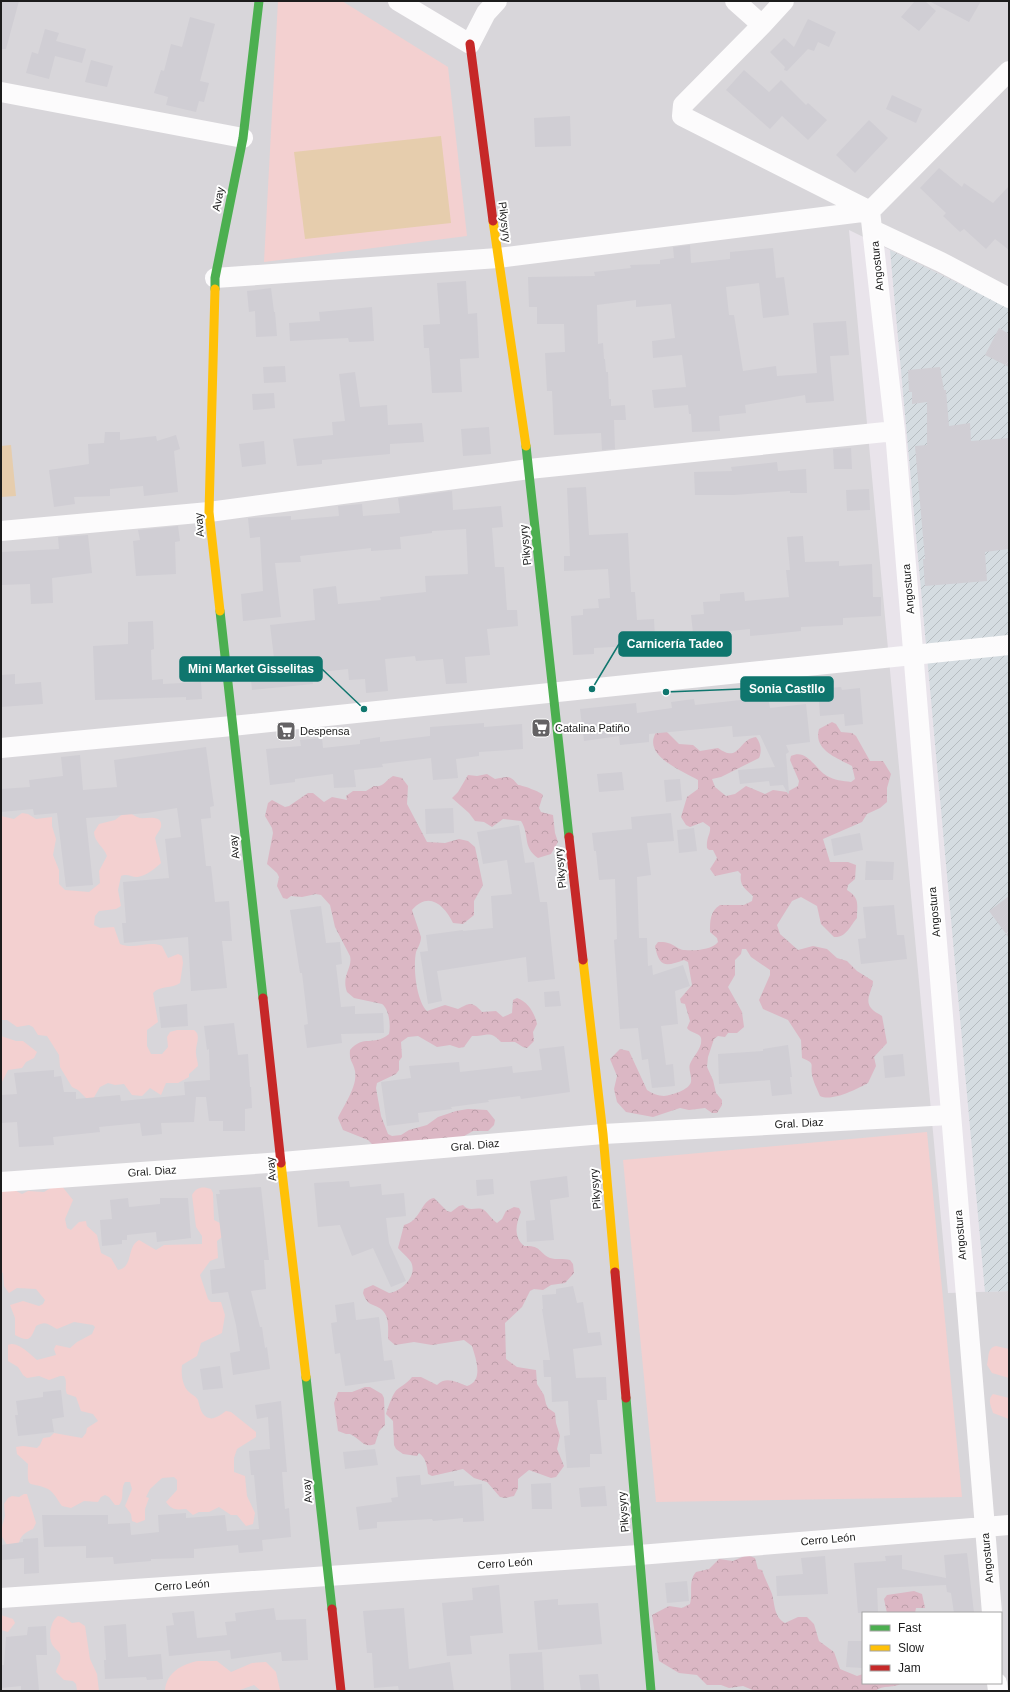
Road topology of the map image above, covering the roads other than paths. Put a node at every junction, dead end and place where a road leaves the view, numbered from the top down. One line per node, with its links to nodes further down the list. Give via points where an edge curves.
1 (259, 1): 10 (street, Avay)
2 (398, 1): 7 (street)
3 (497, 1): 7 (street, via 486,13)
4 (735, 1): 6 (street)
5 (784, 1): 6 (street)
6 (762, 25): 11 (street, via 683,105 682,116)
7 (470, 44): 12 (street, Pikysyry)
8 (1009, 71): 11 (street)
9 (1, 92): 10 (street)
10 (243, 138): 13 (street, Avay)
11 (872, 220): 12 (street); 14 (street, via 941,262); 15 (street, Angostura)
12 (498, 258): 13 (street); 16 (street, Pikysyry)
13 (215, 278): 17 (street, Avay)
14 (1009, 298)
15 (895, 431): 16 (street); 20 (street, Angostura)
16 (529, 468): 17 (street); 21 (street, Pikysyry)
17 (210, 512): 18 (street); 22 (street, Avay)
18 (1, 531)
19 (1009, 645): 20 (street)
20 (914, 654): 21 (street); 24 (street, Angostura)
21 (552, 693): 22 (street); 25 (street, Pikysyry)
22 (232, 726): 23 (street); 26 (street, Avay)
23 (1, 748)
24 (950, 1115): 25 (street, Gral. Diaz); 29 (street, Angostura)
25 (602, 1134): 26 (street, Gral. Diaz); 30 (street, Pikysyry)
26 (282, 1162): 27 (street, Gral. Diaz); 31 (street, Avay)
27 (1, 1182)
28 (1009, 1525): 29 (street, Cerro León)
29 (985, 1527): 30 (street, Cerro León); 33 (street, Angostura)
30 (639, 1555): 31 (street, Cerro León); 35 (street, Pikysyry)
31 (329, 1575): 32 (street, Cerro León); 34 (street, Avay)
32 (1, 1598)
33 (992, 1612)
34 (341, 1691)
35 (651, 1691)

